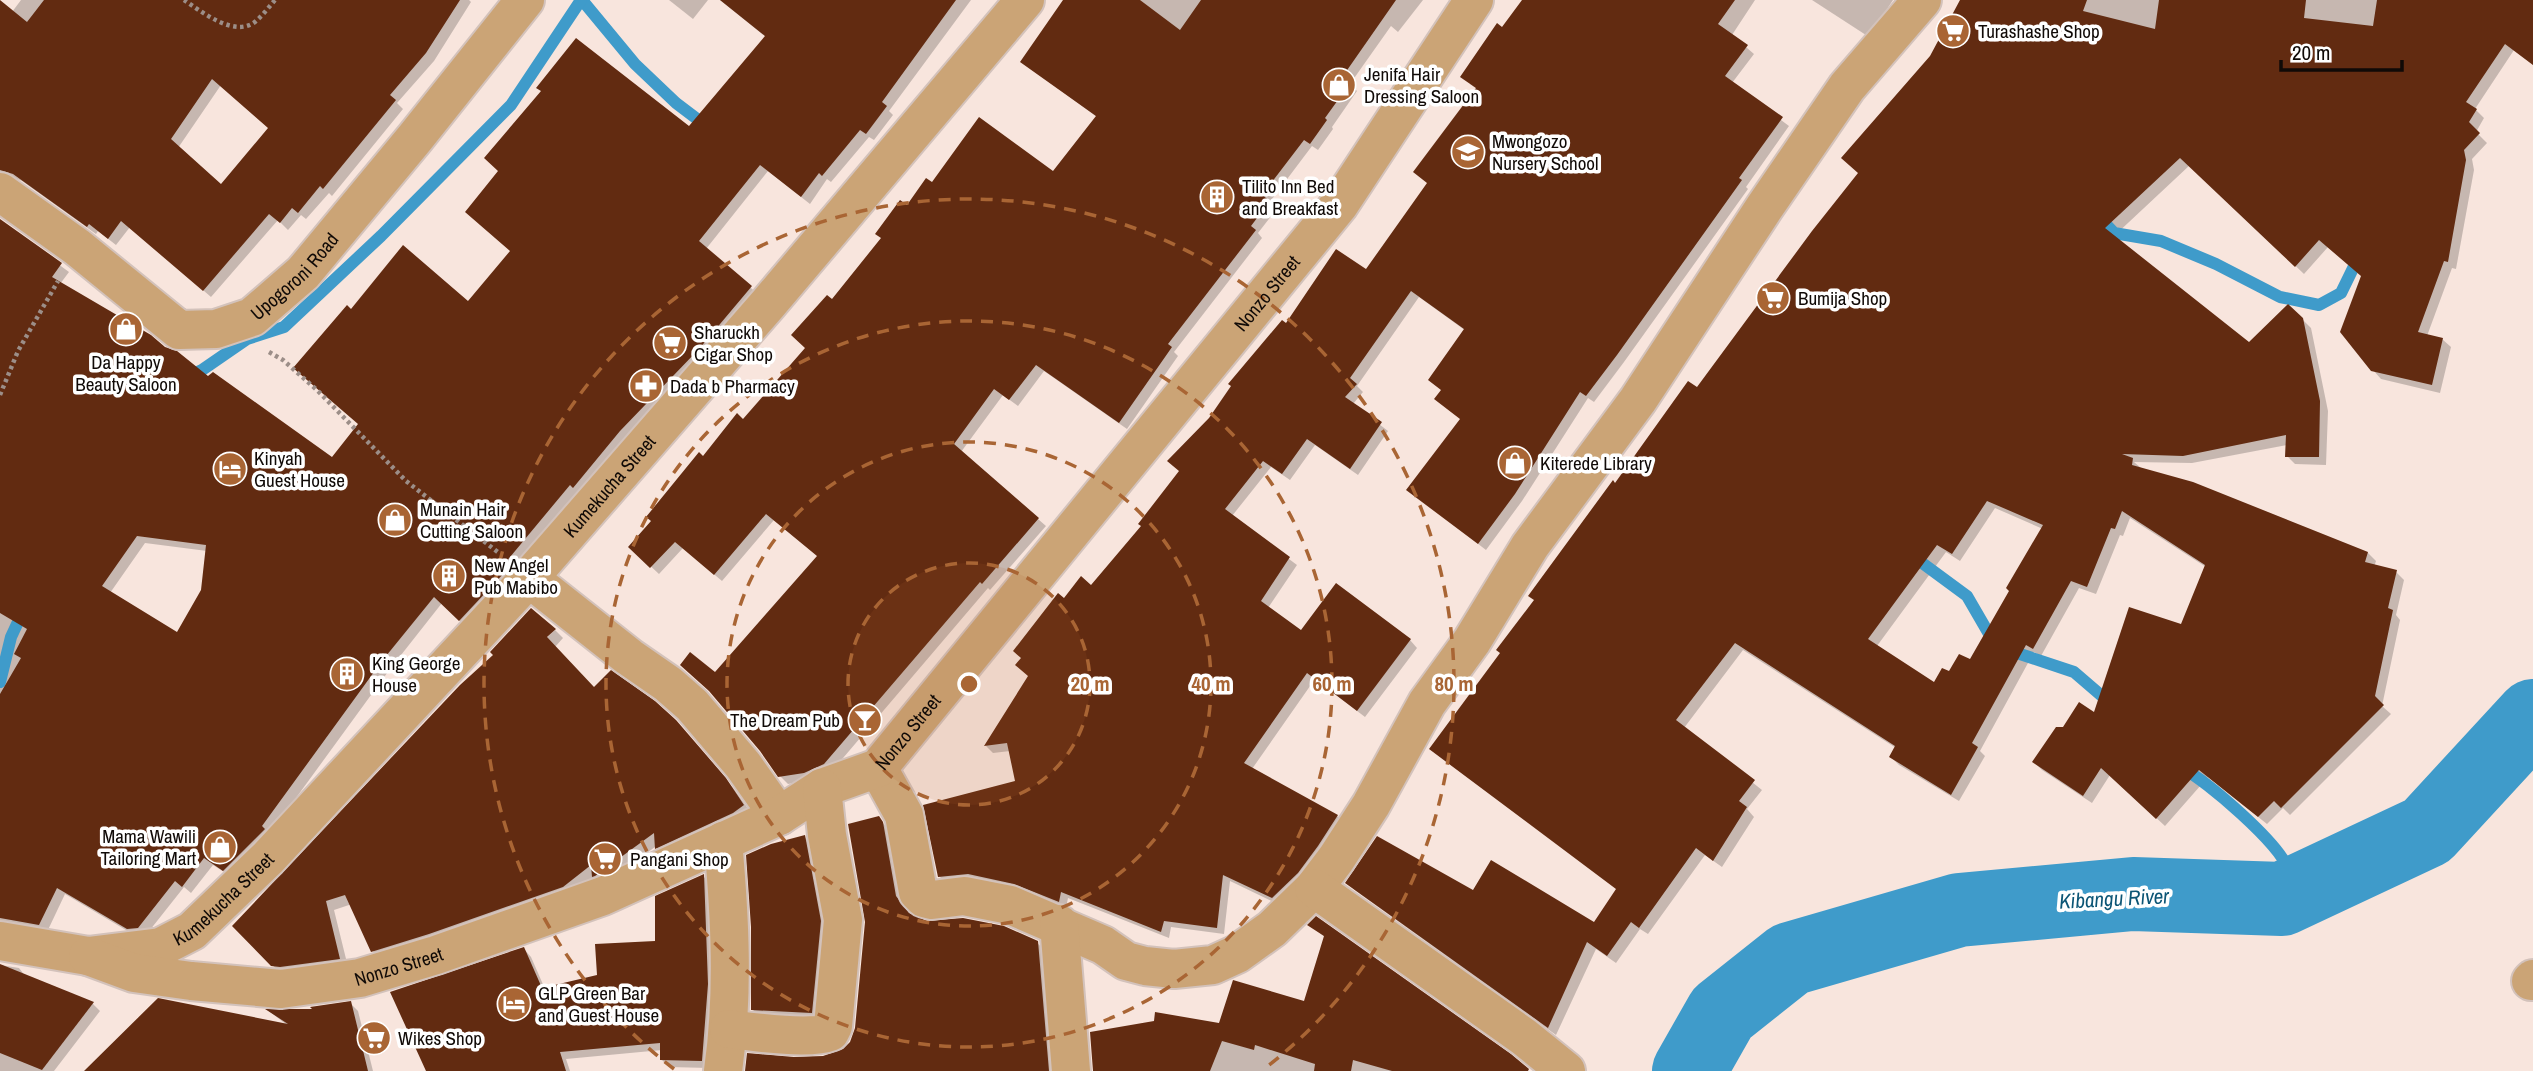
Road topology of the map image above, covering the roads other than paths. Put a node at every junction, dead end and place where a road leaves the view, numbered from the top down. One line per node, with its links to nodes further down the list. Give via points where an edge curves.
1 (525, 0): 5 (street, Upogoroni Road, via 303,273 252,317 229,326 179,330)
2 (1025, 0): 6 (street, Kumekucha Street)
3 (1474, 0): 7 (street, Nonzo Street, via 1339,205)
4 (1922, 0): 11 (street, via 1847,87 1639,400 1530,546 1472,641 1427,703 1371,805)
5 (0, 192)
6 (529, 578): 9 (street, via 692,705); 14 (street, Kumekucha Street, via 268,858 192,931 161,947)
7 (878, 768): 8 (street, Nonzo Street); 12 (street, via 904,815 920,894 932,900 978,897)
8 (822, 789): 9 (street, Nonzo Street); 15 (street, via 843,920 830,1032 803,1035)
9 (779, 816): 10 (street, Nonzo Street)
10 (723, 841): 14 (street, Nonzo Street, via 603,896 360,978 281,989 134,973); 15 (street, via 730,917)
11 (1314, 888): 12 (street, via 1272,929 1213,965 1145,966 1126,961); 18 (street)
12 (1059, 925): 17 (street)
13 (0, 941): 14 (street, Kumekucha Street)
14 (88, 956)
15 (729, 1029): 16 (street)
16 (723, 1071)
17 (1070, 1071)
18 (1566, 1071)

